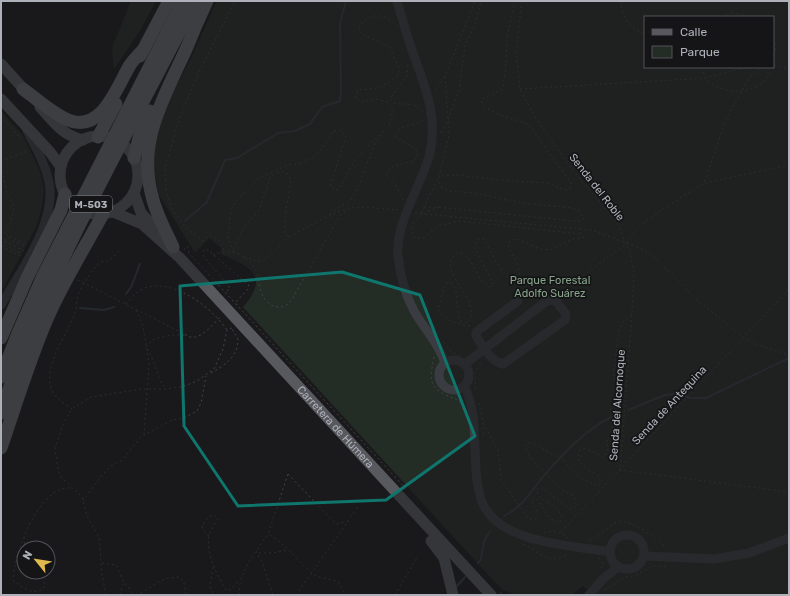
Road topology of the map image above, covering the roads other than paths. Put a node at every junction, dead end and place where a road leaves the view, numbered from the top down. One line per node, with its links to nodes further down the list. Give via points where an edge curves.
1 (169, 1): 7 (highway)
2 (183, 1): 26 (highway, M-503, via 43,276)
3 (195, 1): 28 (highway, M-503, via 54,280 30,331)
4 (207, 1): 6 (highway)
5 (397, 1): 25 (street, via 430,100 433,130 425,168 403,226 398,254 402,281 414,311 438,346)
6 (199, 18): 14 (highway); 19 (highway, via 153,121 148,151 151,196 161,224)
7 (144, 49): 9 (highway, via 131,64 104,111 94,119 70,121); 12 (highway)
8 (1, 64): 9 (main road)
9 (23, 89): 13 (main road, via 64,133)
10 (1, 99): 11 (main road)
11 (23, 123): 15 (main road); 21 (street, via 43,161 49,183 49,203 35,246)
12 (102, 137): 13 (main road); 14 (main road, via 118,141)
13 (83, 140): 15 (main road, via 69,151)
14 (131, 154): 16 (main road, via 138,178)
15 (61, 168): 17 (main road, via 61,181)
16 (134, 193): 18 (main road, via 122,207); 19 (main road, Carretera de Húmera, via 143,215)
17 (68, 198): 18 (main road, via 82,210); 22 (highway, M-503, via 27,278)
18 (104, 213): 19 (main road, Carretera de Húmera, via 142,224); 29 (highway, M-503, via 69,273 47,318)
19 (181, 252): 30 (main road, Carretera de Húmera)
20 (518, 302): 23 (street, via 476,332 476,336)
21 (1, 305)
22 (1, 338)
23 (486, 349): 23 (street, via 497,363 503,364 565,320 566,314 556,301 548,300); 24 (street)
24 (464, 360): 25 (street); 27 (street, via 469,375)
25 (445, 363): 27 (street, via 440,369 439,377 442,384 454,390)
26 (1, 377)
27 (464, 386): 32 (street, via 470,397 475,420 477,485 488,512 506,527 536,540)
28 (1, 413)
29 (1, 448)
30 (413, 512): 36 (main road, Carretera de Húmera); 37 (main road, via 419,526 444,558)
31 (789, 538): 33 (street, via 749,553 714,559)
32 (610, 552): 33 (street, via 617,538 627,535 640,541); 34 (street)
33 (644, 556): 34 (street, via 634,568)
34 (618, 567): 35 (street)
35 (586, 593)
36 (495, 594)
37 (453, 595)

